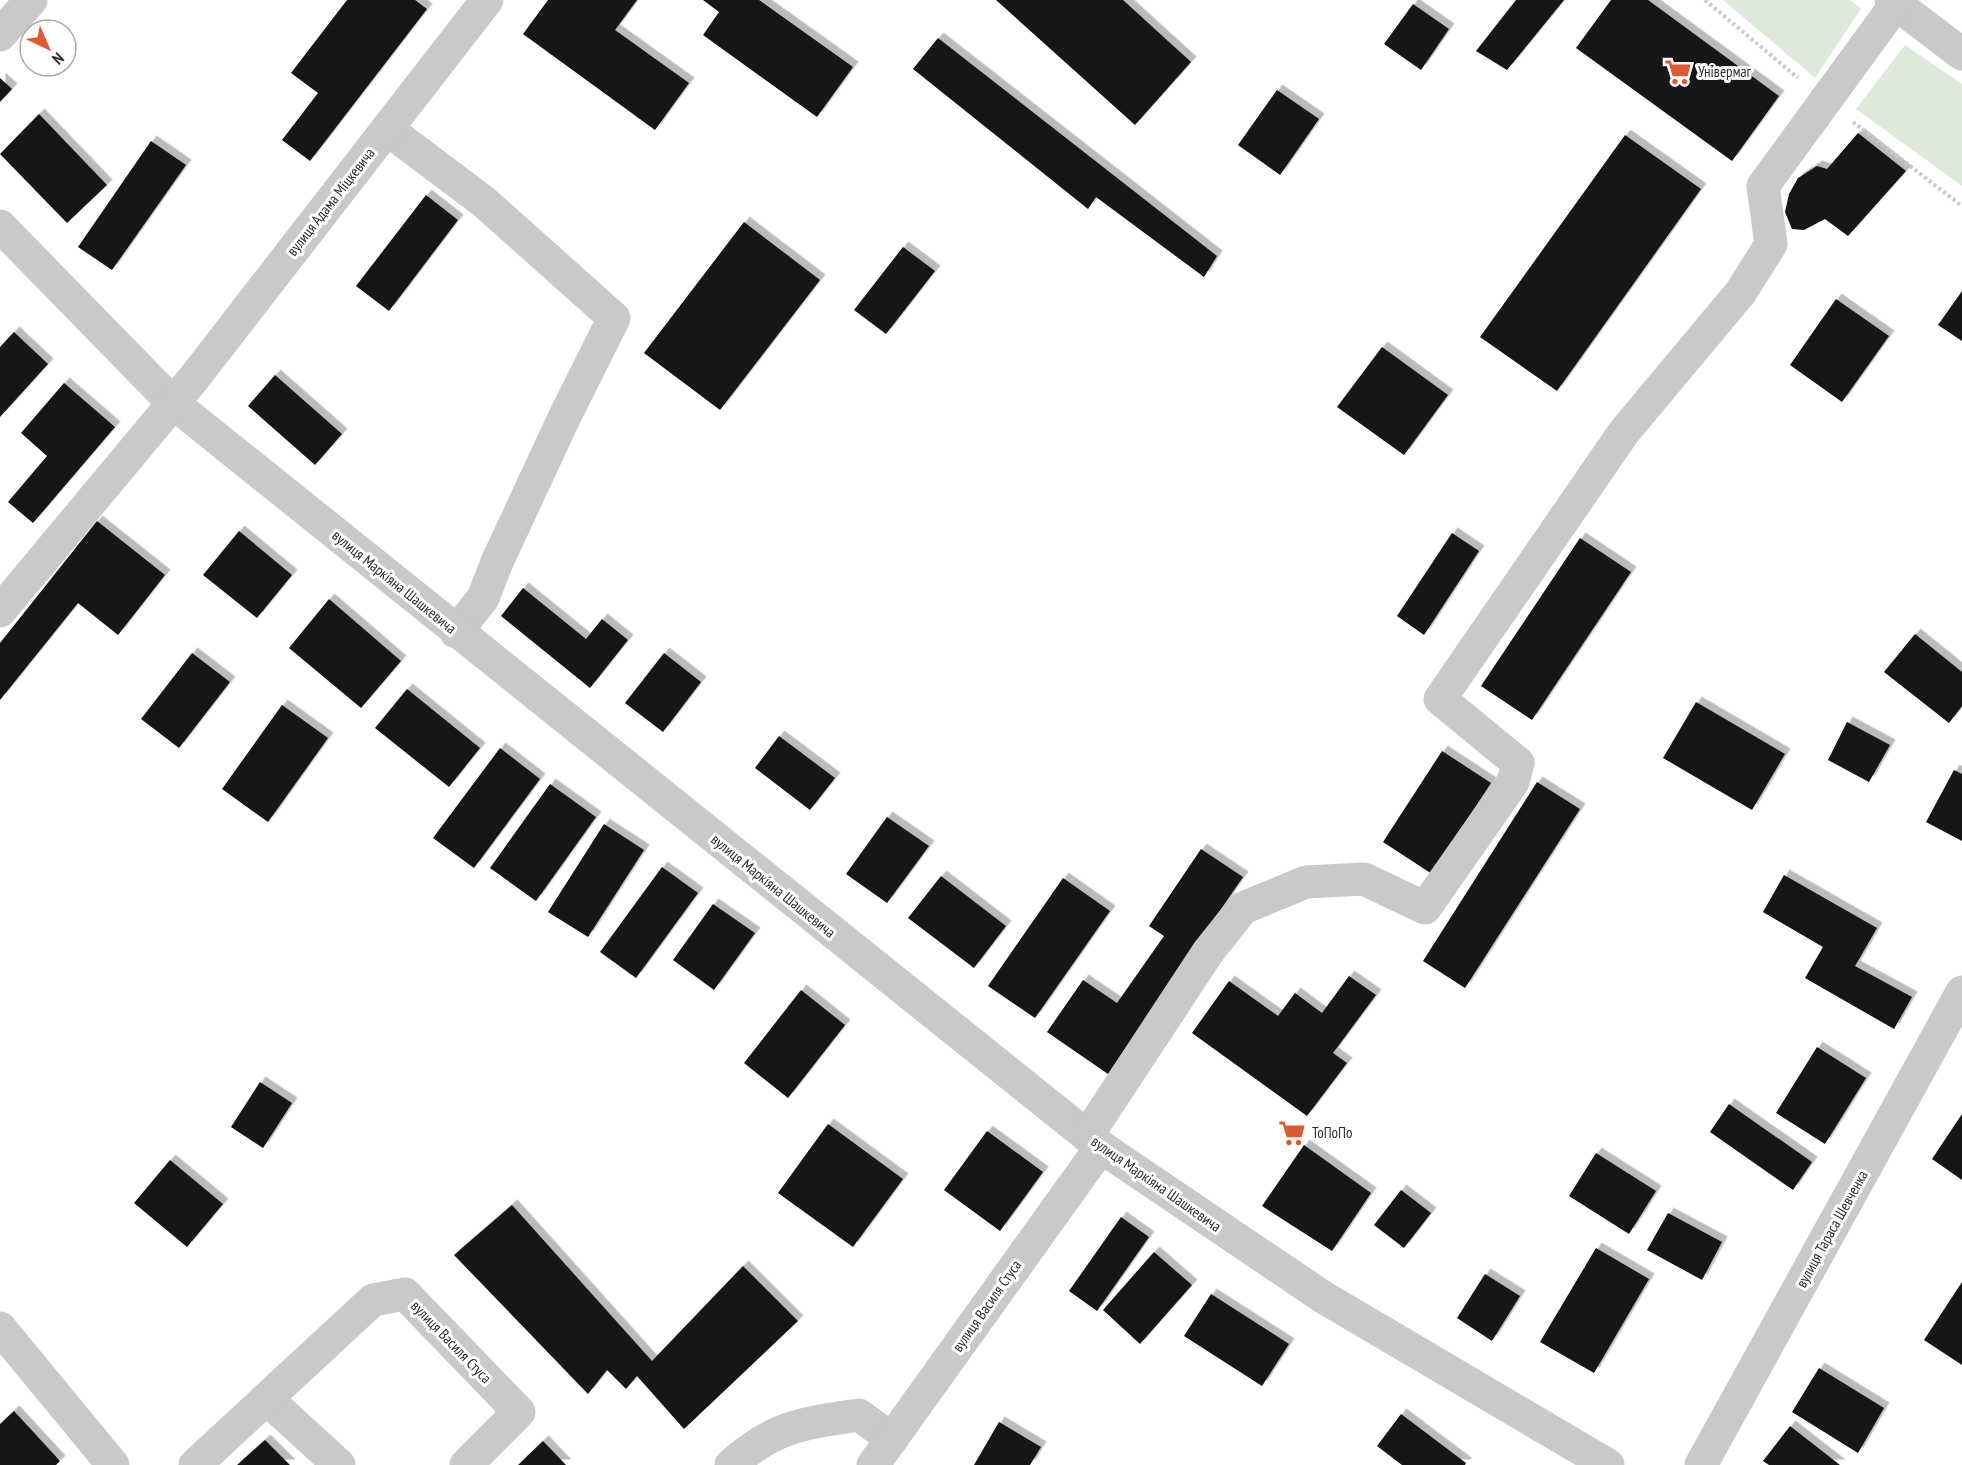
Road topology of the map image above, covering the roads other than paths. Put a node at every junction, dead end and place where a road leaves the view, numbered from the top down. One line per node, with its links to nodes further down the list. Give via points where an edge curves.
1 (31, 0): 4 (street)
2 (487, 0): 6 (street, вулиця Адама Міцкевича)
3 (1894, 2): 5 (street); 12 (street, вулиця Василя Стуса, via 1763,186 1771,244 1741,292 1624,432 1440,699 1518,763 1513,782 1444,882 1425,908 1364,879 1306,882 1243,908 1208,952)
4 (0, 35)
5 (1962, 54)
6 (387, 129): 8 (street, вулиця Адама Міцкевича); 10 (street, via 484,202 614,318 483,598)
7 (0, 226): 8 (street, вулиця Маркіяна Шашкевича)
8 (173, 403): 9 (street, вулиця Адама Міцкевича); 10 (street, вулиця Маркіяна Шашкевича)
9 (0, 611)
10 (456, 632): 12 (street, вулиця Маркіяна Шашкевича)
11 (1962, 992): 23 (street, вулиця Тараса Шевченка)
12 (1094, 1142): 15 (street, вулиця Василя Стуса); 22 (street, вулиця Маркіяна Шашкевича, via 1323,1297)
13 (0, 1328): 16 (street)
14 (268, 1400): 17 (street, вулиця Василя Стуса); 18 (street); 19 (street, вулиця Василя Стуса, via 373,1300 405,1294 519,1412)
15 (892, 1439): 20 (street, via 860,1415 797,1424 751,1447); 21 (street, вулиця Василя Стуса)
16 (113, 1465)
17 (195, 1465)
18 (339, 1465)
19 (466, 1465)
20 (731, 1465)
21 (873, 1465)
22 (1608, 1465)
23 (1701, 1465)

